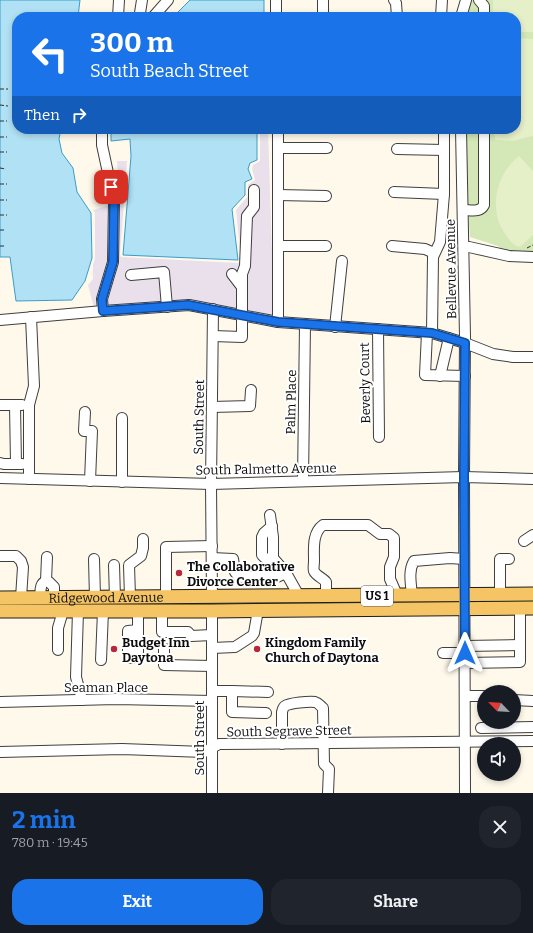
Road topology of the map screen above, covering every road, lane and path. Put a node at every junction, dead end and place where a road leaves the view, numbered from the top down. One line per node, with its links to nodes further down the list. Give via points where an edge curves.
1 (120, 0): 10 (street)
2 (142, 0): 11 (street)
3 (168, 0): 12 (street)
4 (323, 0): 14 (street)
5 (394, 0): 15 (street)
6 (442, 0): 16 (street)
7 (466, 0): 17 (street)
8 (479, 0): 18 (street, via 484,6)
9 (276, 1): 13 (street)
10 (119, 12)
11 (140, 12)
12 (157, 12)
13 (276, 12)
14 (322, 12)
15 (397, 12)
16 (442, 12)
17 (462, 12)
18 (484, 12)
19 (0, 89): 20 (path)
20 (8, 89)
21 (0, 105): 22 (path)
22 (8, 106)
23 (0, 121): 24 (path)
24 (7, 121)
25 (102, 134): 68 (street, via 114,201 113,262 102,299)
26 (278, 134): 32 (street)
27 (444, 134): 35 (street)
28 (461, 134): 49 (street, Bellevue Avenue)
29 (484, 134): 49 (street, via 484,205 478,211)
30 (0, 137): 31 (path)
31 (7, 137)
32 (278, 148): 33 (street); 45 (street)
33 (327, 148)
34 (397, 149): 35 (street)
35 (444, 150): 44 (street)
36 (0, 152): 37 (path)
37 (7, 152)
38 (0, 168): 39 (path)
39 (6, 169)
40 (0, 184): 41 (path)
41 (7, 184)
42 (254, 190): 65 (street, via 254,207 247,216)
43 (394, 192): 44 (street)
44 (444, 194): 60 (street, via 440,242)
45 (278, 195): 46 (street); 56 (street)
46 (326, 196)
47 (0, 200): 48 (path)
48 (7, 200)
49 (463, 210): 59 (street, Bellevue Avenue)
50 (0, 215): 51 (path)
51 (7, 215)
52 (0, 230): 53 (path)
53 (6, 230)
54 (0, 246): 55 (path)
55 (6, 246)
56 (278, 246): 57 (street); 72 (street)
57 (326, 246)
58 (392, 246): 60 (street, via 425,249)
59 (464, 247): 61 (street, via 509,256); 79 (street, Bellevue Avenue)
60 (434, 253): 76 (street)
61 (533, 257)
62 (342, 261): 74 (street)
63 (232, 274): 65 (street)
64 (131, 275): 66 (street, via 164,272)
65 (242, 287): 69 (street)
66 (166, 307): 67 (street, via 188,305); 68 (street)
67 (213, 309): 69 (street); 77 (street, South Street)
68 (103, 311): 70 (street)
69 (242, 315): 72 (street); 77 (street, via 242,337)
70 (31, 317): 71 (street); 86 (street, via 34,386)
71 (0, 320)
72 (278, 322): 73 (street)
73 (305, 324): 74 (street); 99 (street, Palm Place)
74 (335, 327): 75 (street)
75 (378, 329): 76 (street); 90 (street, Beverly Court)
76 (430, 333): 78 (street); 81 (street, via 425,375)
77 (213, 336): 87 (street, South Street)
78 (449, 338): 79 (street); 81 (street)
79 (465, 343): 80 (street, via 493,354); 82 (street, Bellevue Avenue)
80 (533, 358)
81 (440, 376): 82 (street)
82 (465, 376): 94 (street, Bellevue Avenue)
83 (251, 390): 87 (street, via 250,406)
84 (0, 404): 85 (street)
85 (15, 405): 86 (street); 92 (street)
86 (29, 405): 93 (street)
87 (212, 407): 101 (street, South Street)
88 (84, 412): 98 (street, via 84,431 92,431)
89 (122, 418): 100 (street)
90 (379, 436)
91 (0, 463): 92 (street)
92 (16, 464): 93 (street)
93 (29, 464): 96 (street)
94 (464, 477): 97 (street, South Palmetto Avenue); 99 (street, South Palmetto Avenue); 111 (street, Bellevue Avenue)
95 (0, 478): 96 (street, South Palmetto Avenue)
96 (29, 479): 98 (street, South Palmetto Avenue)
97 (533, 479)
98 (90, 481): 100 (street, South Palmetto Avenue)
99 (303, 481): 101 (street, South Palmetto Avenue)
100 (122, 482): 101 (street, South Palmetto Avenue)
101 (211, 484): 106 (street, South Street)
102 (270, 515): 114 (street, via 273,558)
103 (533, 535): 105 (street)
104 (143, 539): 123 (street, via 141,556 129,565)
105 (524, 541)
106 (212, 546): 109 (street, South Street); 124 (street, via 166,547)
107 (0, 556): 128 (street, via 16,556 21,561)
108 (46, 557): 115 (street)
109 (212, 558): 114 (street, via 233,559 235,572 239,577 277,577); 125 (street, South Street)
110 (94, 559): 131 (street)
111 (464, 559): 119 (street, via 414,561 411,567); 120 (street, Bellevue Avenue)
112 (510, 559): 116 (street, via 500,559)
113 (114, 565): 132 (street)
114 (286, 573): 121 (street)
115 (46, 581): 129 (street, via 41,586); 130 (street, via 54,587)
116 (500, 594): 117 (main road, US 1); 120 (main road, US 1)
117 (533, 594)
118 (397, 595): 119 (main road, US 1); 122 (main road, US 1); 122 (street, via 390,579 394,538 389,534 380,534 368,525 323,525 318,528 314,540 314,571 326,582)
119 (412, 595): 120 (main road, US 1)
120 (464, 595): 133 (street, Bellevue Avenue)
121 (299, 596): 122 (main road, US 1); 126 (main road, US 1)
122 (326, 596)
123 (130, 597): 124 (main road, Ridgewood Avenue / US 1); 132 (main road, Ridgewood Avenue / US 1)
124 (166, 597): 125 (main road, Ridgewood Avenue / US 1)
125 (212, 597): 126 (main road, US 1); 142 (main road, via 205,604)
126 (238, 597): 143 (main road, via 217,605)
127 (0, 598): 128 (main road, Ridgewood Avenue / US 1)
128 (21, 598): 129 (main road, Ridgewood Avenue / US 1)
129 (40, 598): 130 (main road, Ridgewood Avenue / US 1)
130 (54, 598): 131 (main road, Ridgewood Avenue / US 1)
131 (95, 598): 132 (main road, Ridgewood Avenue / US 1)
132 (115, 598)
133 (465, 608): 134 (main road, US 1); 135 (main road, US 1); 150 (street, Bellevue Avenue)
134 (527, 608): 147 (street)
135 (258, 610): 143 (main road, US 1); 148 (street, via 252,636 235,647)
136 (0, 611): 137 (main road, Ridgewood Avenue / US 1)
137 (63, 611): 138 (main road, Ridgewood Avenue / US 1); 149 (street, via 58,628)
138 (78, 611): 139 (main road, Ridgewood Avenue / US 1); 159 (street, via 76,677)
139 (103, 611): 140 (main road, Ridgewood Avenue / US 1); 152 (street)
140 (138, 611): 141 (main road, Ridgewood Avenue / US 1); 144 (street)
141 (162, 611): 142 (main road, Ridgewood Avenue / US 1); 146 (street)
142 (181, 611): 143 (main road, Ridgewood Avenue / US 1)
143 (212, 611): 145 (street, South Street)
144 (138, 630)
145 (212, 635): 146 (street, via 191,636 190,639 188,632); 148 (street, South Street)
146 (164, 639): 153 (street, via 164,665)
147 (520, 645): 150 (street); 150 (street, via 520,662)
148 (212, 648): 153 (street, South Street)
149 (58, 650)
150 (465, 654): 151 (street); 157 (street, Bellevue Avenue)
151 (443, 657)
152 (101, 660)
153 (212, 666): 156 (street, South Street)
154 (232, 691): 155 (street, Seaman Place); 156 (street, Seaman Place); 163 (street, via 232,712)
155 (268, 692)
156 (212, 696): 159 (street, Seaman Place); 170 (street, South Street)
157 (465, 696): 158 (street); 167 (street, Bellevue Avenue)
158 (477, 696)
159 (82, 700): 162 (street, Seaman Place)
160 (521, 700): 161 (street)
161 (533, 701)
162 (0, 702)
163 (266, 713)
164 (521, 728): 165 (street)
165 (533, 728)
166 (533, 741): 167 (street, South Segrave Street)
167 (465, 742): 168 (street, South Segrave Street); 174 (street, Bellevue Avenue)
168 (324, 743): 169 (street, South Segrave Street); 169 (street, via 323,708 314,702 290,704 283,708); 173 (street, via 324,764 329,769)
169 (282, 744): 170 (street, South Segrave Street, via 220,744)
170 (212, 748): 171 (street, South Segrave Street, via 204,752 122,749); 172 (street, South Street)
171 (0, 752)
172 (212, 793)
173 (328, 793)
174 (465, 793)

